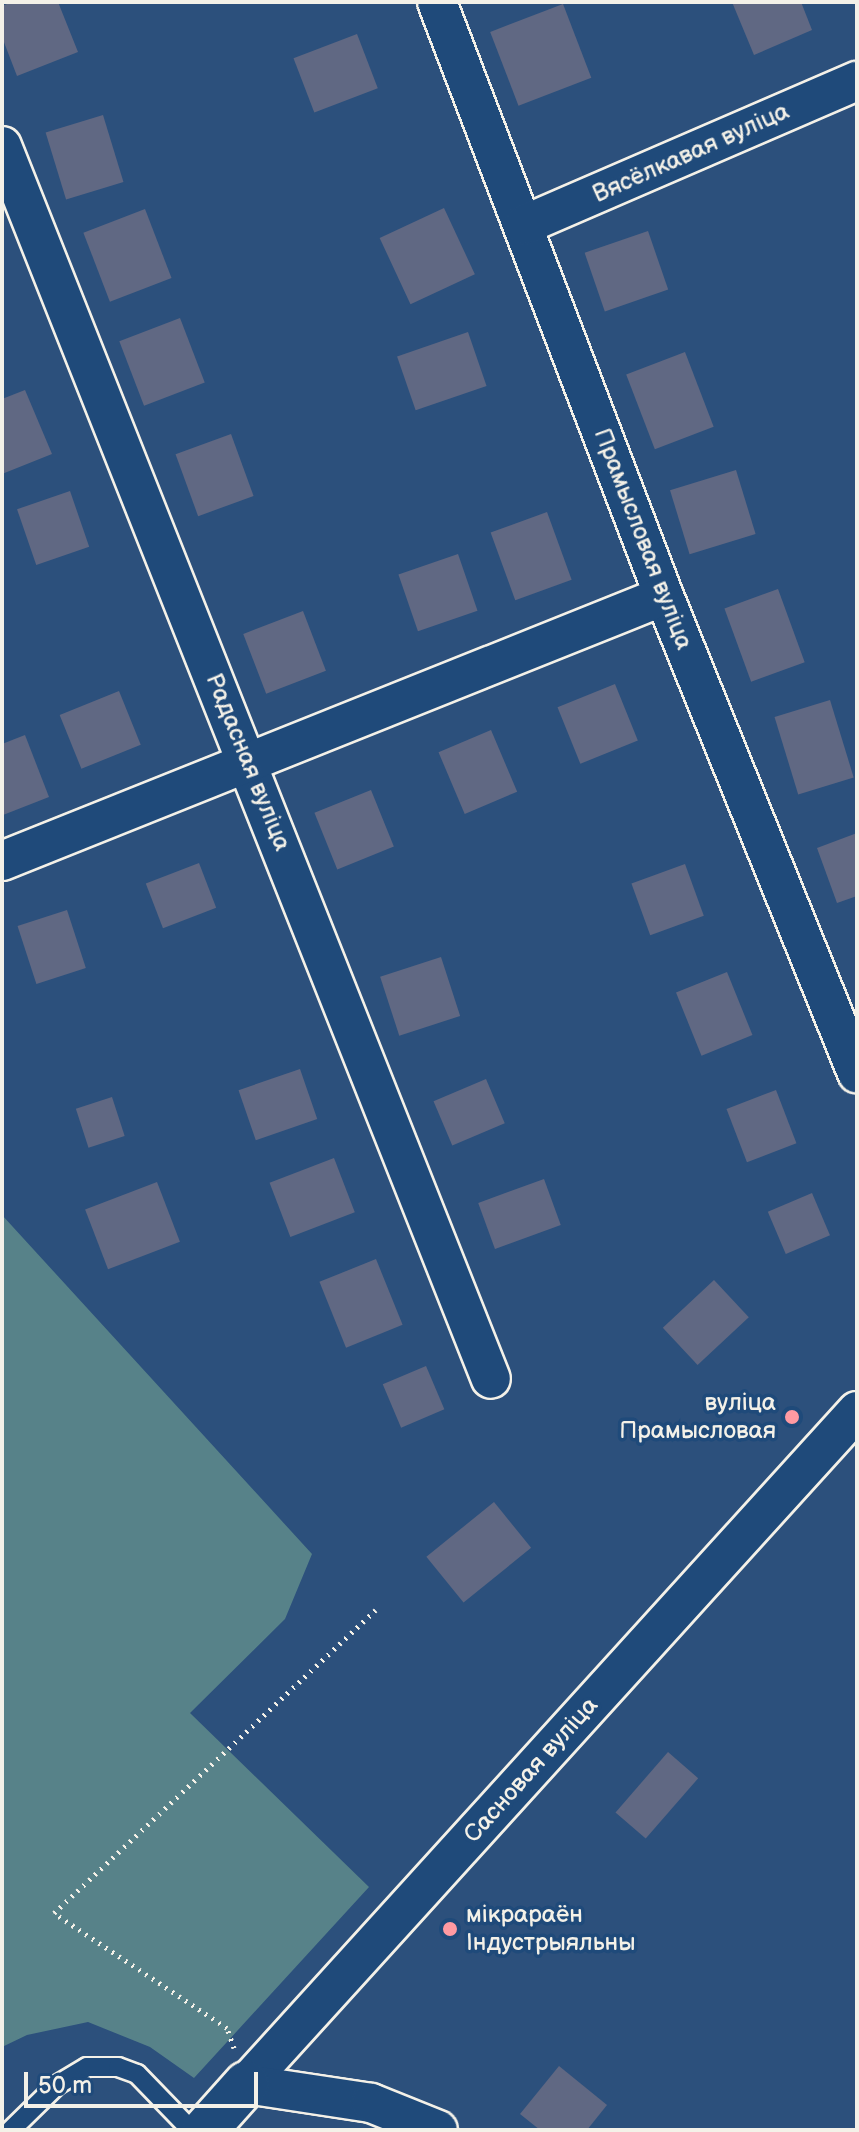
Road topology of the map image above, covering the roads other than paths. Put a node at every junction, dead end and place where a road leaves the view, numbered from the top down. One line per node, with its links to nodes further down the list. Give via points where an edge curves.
1 (437, 2): 4 (street, Прамысловая вуліца)
2 (857, 81): 4 (street, Вясёлкавая вуліца)
3 (2, 146): 6 (street, Радасная вуліца)
4 (524, 225): 5 (street, Прамысловая вуліца)
5 (664, 596): 6 (street); 8 (street, Прамысловая вуліца)
6 (248, 761): 7 (street); 9 (street, Радасная вуліца)
7 (2, 861)
8 (857, 1073)
9 (491, 1379)
10 (857, 1411): 11 (street, Сасновая вуліца)
11 (246, 2084): 14 (street, Сасновая вуліца); 15 (street, via 371,2103)
12 (11, 2130): 13 (lane, via 57,2085 87,2067 118,2067 137,2074)
13 (191, 2130)
14 (205, 2130)
15 (438, 2130)

